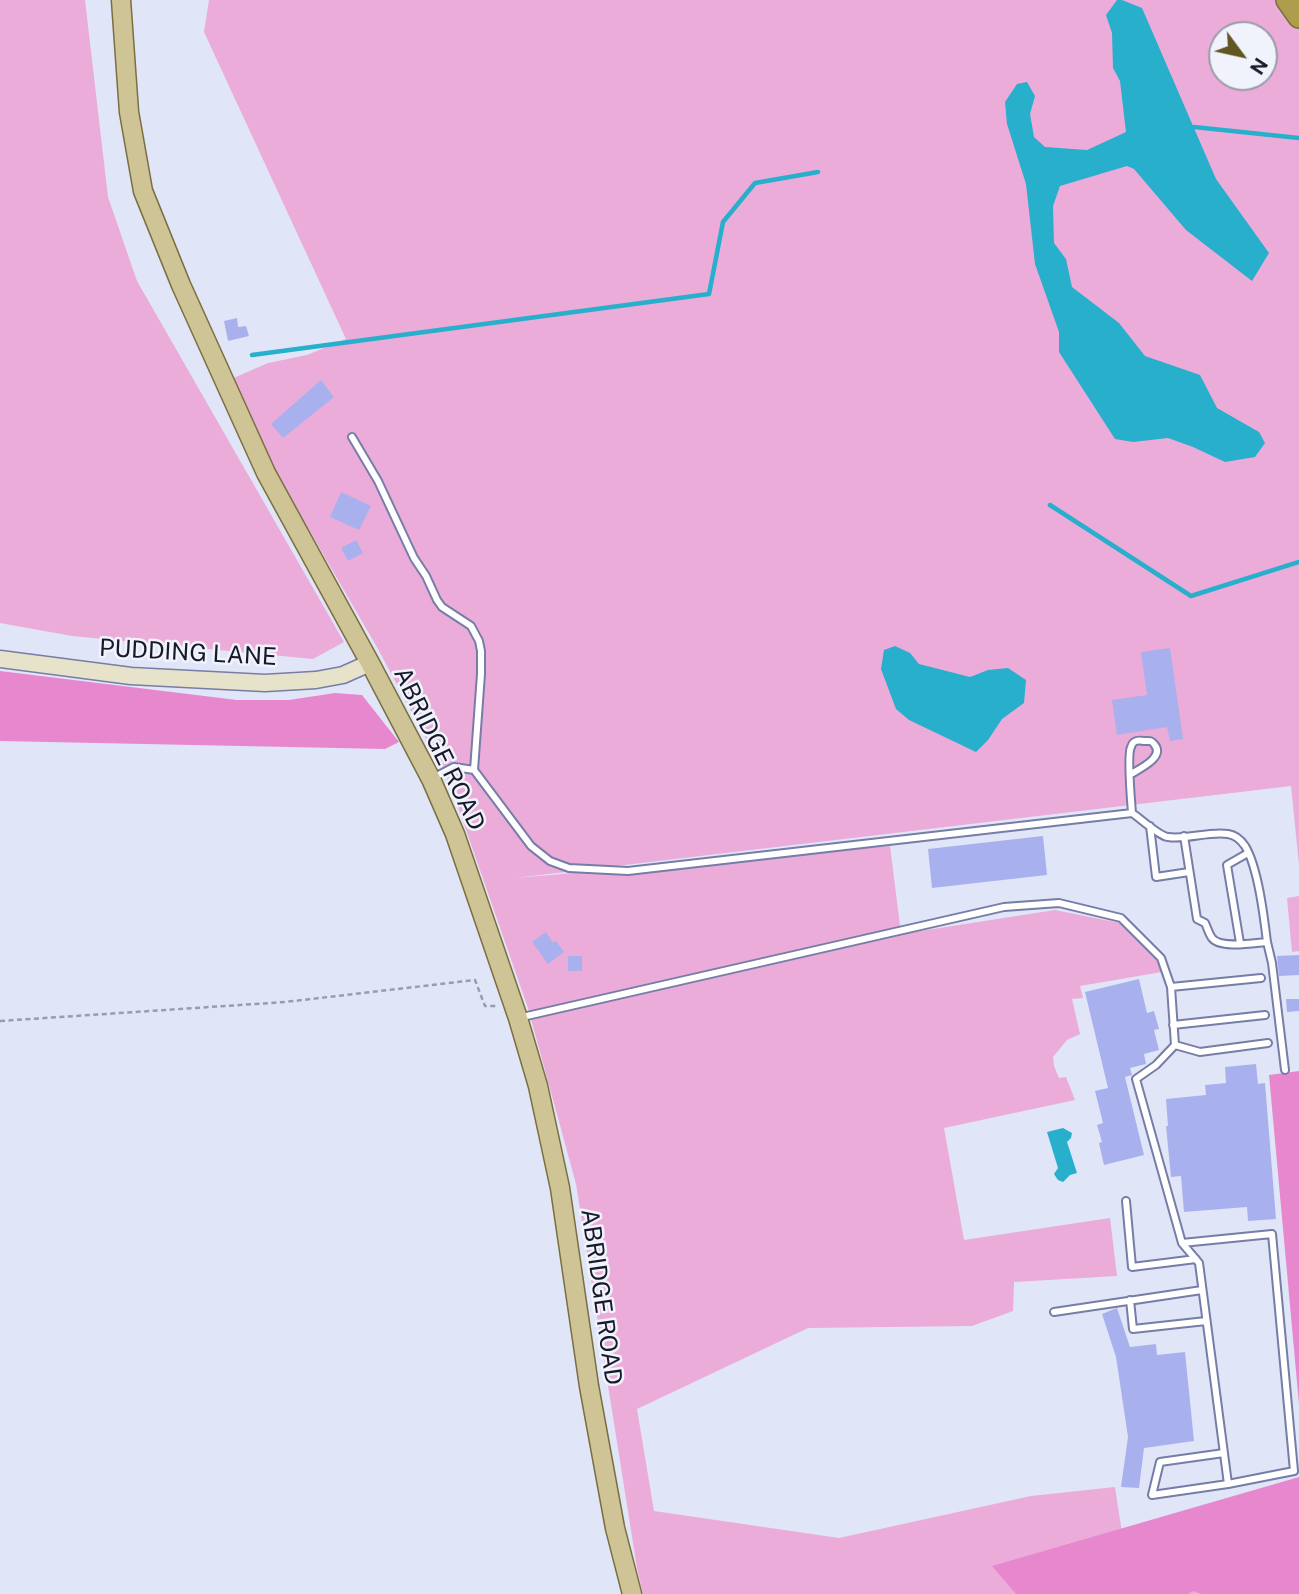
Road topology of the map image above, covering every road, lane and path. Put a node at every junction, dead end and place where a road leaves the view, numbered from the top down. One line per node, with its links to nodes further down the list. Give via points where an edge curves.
1 (121, 0): 6 (main road, ABRIDGE ROAD, via 129,112 143,191 265,473)
2 (1287, 0): 3 (highway)
3 (1299, 16)
4 (352, 437): 7 (lane, via 437,600 471,626 479,641)
5 (0, 659): 6 (street, PUDDING LANE, via 131,676 265,683 344,675)
6 (370, 663): 9 (main road, ABRIDGE ROAD)
7 (474, 770): 9 (lane, via 454,767); 10 (lane, via 531,846 550,861 588,870 628,871)
8 (1130, 774): 8 (lane, via 1133,743 1155,744 1156,756); 10 (lane)
9 (431, 779): 19 (main road, ABRIDGE ROAD, via 455,834)
10 (1132, 813): 11 (lane)
11 (1150, 826): 12 (lane, via 1166,837); 14 (lane, via 1156,877)
12 (1184, 836): 13 (lane, via 1228,834 1240,838); 14 (lane)
13 (1248, 852): 15 (lane); 16 (lane, via 1227,865)
14 (1189, 872): 16 (lane, via 1197,919 1218,943)
15 (1267, 942): 16 (lane); 25 (lane)
16 (1240, 943)
17 (1261, 978): 18 (lane)
18 (1171, 987): 19 (lane, via 1161,958 1121,918 1059,903 1004,907); 22 (lane)
19 (516, 1012): 21 (path, via 485,1006 475,980 285,1002); 35 (main road, ABRIDGE ROAD, via 560,1188 589,1386)
20 (1265, 1015): 22 (lane)
21 (0, 1021)
22 (1173, 1025): 24 (lane)
23 (1268, 1043): 24 (lane, via 1200,1052)
24 (1175, 1045): 27 (lane, via 1136,1079)
25 (1285, 1070)
26 (1126, 1201): 28 (lane, via 1132,1268)
27 (1182, 1243): 28 (lane); 34 (lane, via 1272,1234 1294,1471)
28 (1196, 1259): 29 (lane)
29 (1202, 1290): 30 (lane); 32 (lane)
30 (1130, 1300): 31 (lane); 32 (lane, via 1133,1329)
31 (1054, 1312)
32 (1206, 1321): 33 (lane)
33 (1224, 1453): 34 (lane); 34 (lane, via 1160,1462 1152,1495)
34 (1228, 1484)
35 (632, 1594)

